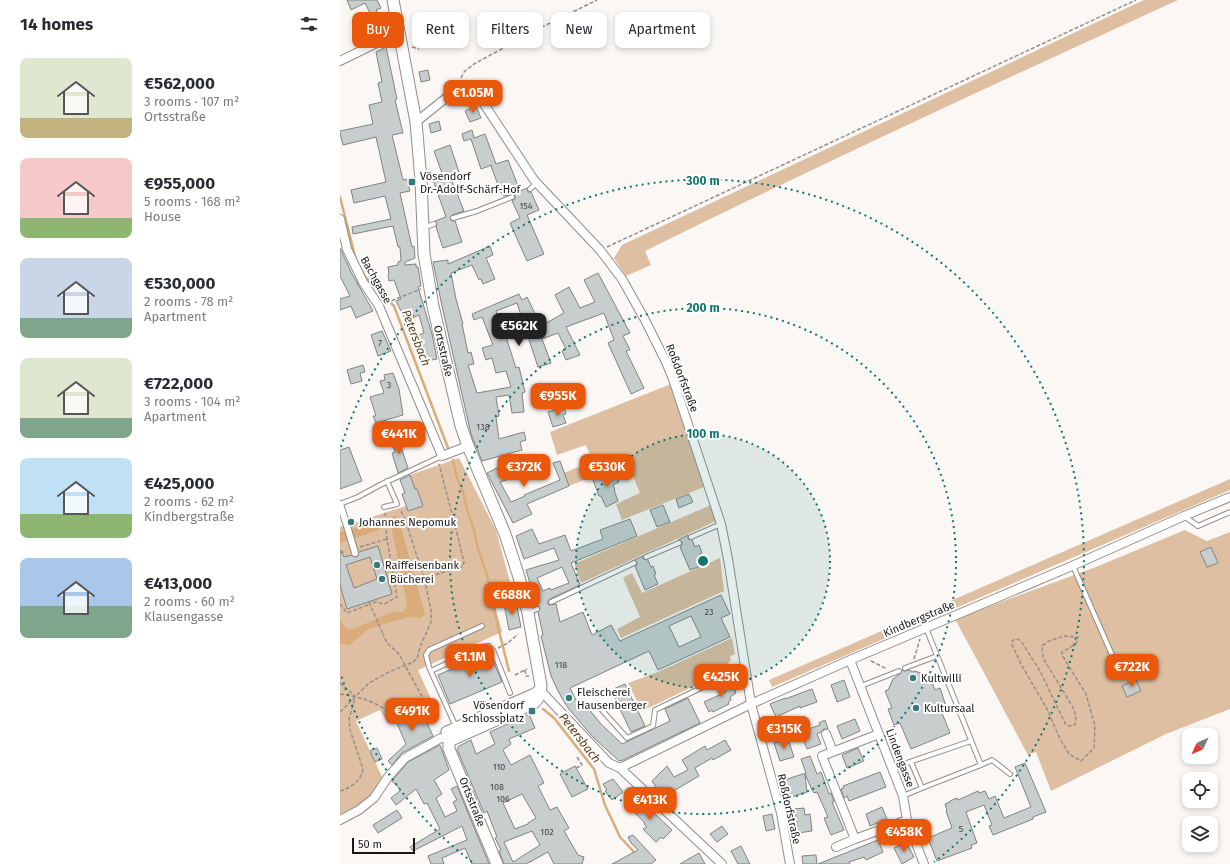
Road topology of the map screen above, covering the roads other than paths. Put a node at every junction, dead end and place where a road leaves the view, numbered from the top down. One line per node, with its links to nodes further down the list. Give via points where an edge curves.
1 (393, 0): 2 (street, Ortsstraße)
2 (395, 12)
3 (368, 48): 5 (street)
4 (403, 48): 6 (street, Ortsstraße)
5 (340, 60)
6 (416, 122): 7 (street, Roßdorfstraße, via 461,86 472,90 480,98); 13 (street, Ortsstraße)
7 (537, 184): 8 (lane); 22 (street, Roßdorfstraße, via 600,250 622,279 645,320 673,379)
8 (530, 189)
9 (512, 197): 10 (lane)
10 (453, 218)
11 (340, 220): 15 (street, Bachgasse, via 347,249 363,282 379,306)
12 (434, 224): 13 (lane)
13 (423, 228): 14 (street, Ortsstraße, via 429,286 456,410)
14 (468, 446): 15 (street); 40 (street, Ortsstraße, via 505,534 532,611)
15 (440, 458): 16 (lane)
16 (387, 481): 18 (lane, via 358,498); 19 (lane, via 397,504)
17 (1230, 497): 21 (street, Kindbergstraße)
18 (340, 504): 25 (street, bridge)
19 (384, 507)
20 (1230, 512): 21 (lane, via 1198,526)
21 (1184, 516): 28 (street, Kindbergstraße)
22 (721, 524): 23 (lane); 35 (street, Roßdorfstraße)
23 (691, 537)
24 (679, 542): 26 (lane)
25 (354, 550)
26 (646, 557)
27 (634, 563): 29 (lane)
28 (1072, 566): 31 (street, Kindbergstraße); 33 (lane)
29 (551, 602)
30 (482, 626): 37 (lane, via 429,650 426,656)
31 (926, 627): 32 (lane); 34 (street, Kindbergstraße)
32 (937, 656): 36 (lane); 48 (lane)
33 (1113, 657)
34 (850, 660): 39 (street, Lindengasse); 42 (street, Kindbergstraße)
35 (745, 667): 42 (street, Roßdorfstraße); 43 (lane, via 655,710 653,726 627,738)
36 (905, 668)
37 (431, 671): 41 (lane, via 481,647 489,646 493,650); 44 (lane)
38 (899, 671): 39 (lane)
39 (860, 687): 46 (street, Lindengasse)
40 (540, 690): 44 (street); 47 (street, via 534,703); 52 (street, via 610,763)
41 (510, 693)
42 (751, 704): 52 (street, Kindbergstraße); 63 (street, Roßdorfstraße, via 781,813)
43 (601, 708)
44 (456, 727): 47 (street, via 447,732)
45 (826, 734): 49 (street)
46 (879, 734): 49 (street); 53 (street, Lindengasse)
47 (449, 741): 57 (street, via 440,738 405,758 374,798); 61 (street, Ortsstraße, via 449,749)
48 (971, 741): 50 (lane); 51 (lane)
49 (833, 752): 59 (street, via 822,756)
50 (911, 762): 53 (lane); 55 (lane)
51 (981, 765): 54 (lane, via 992,760); 55 (lane)
52 (620, 768): 62 (street)
53 (892, 768): 56 (street, Lindengasse)
54 (1010, 774)
55 (922, 788): 56 (lane)
56 (903, 796): 58 (street, Lindengasse)
57 (340, 820)
58 (907, 820): 59 (street); 64 (street, Lindengasse)
59 (855, 839): 60 (street)
60 (836, 847)
61 (497, 864)
62 (722, 864)
63 (790, 864)
64 (924, 864)

